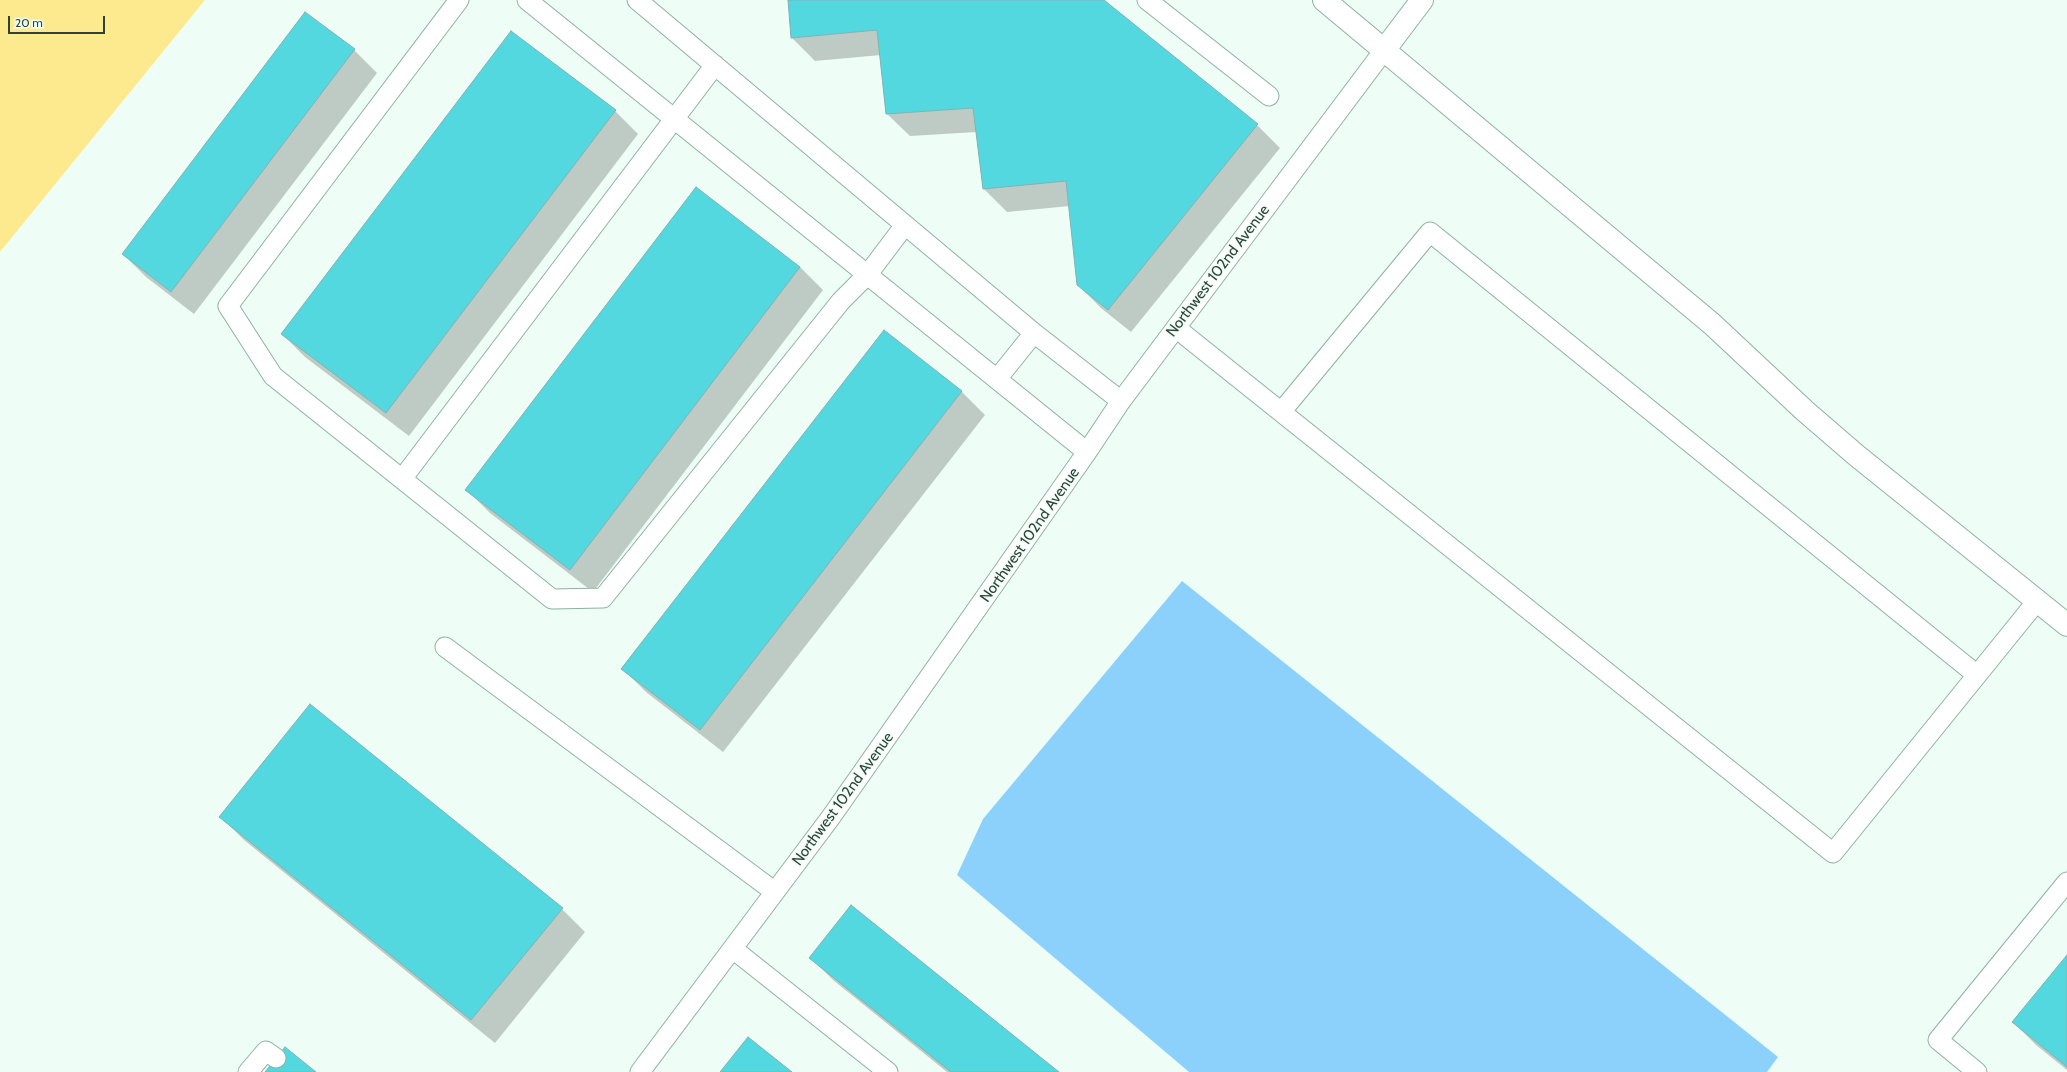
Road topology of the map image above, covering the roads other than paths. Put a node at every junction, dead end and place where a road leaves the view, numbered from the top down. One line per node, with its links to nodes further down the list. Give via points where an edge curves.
1 (459, 0): 19 (lane, via 228,306 273,376)
2 (527, 0): 10 (lane)
3 (637, 0): 8 (lane)
4 (1324, 0): 7 (street)
5 (1422, 0): 7 (street, Northwest 102nd Avenue)
6 (1152, 2): 9 (lane)
7 (1385, 49): 13 (lane, Northwest 102nd Avenue); 20 (street, via 1712,324 1856,455)
8 (715, 65): 10 (lane); 11 (lane)
9 (1269, 96)
10 (676, 119): 12 (lane); 19 (lane)
11 (905, 225): 12 (lane); 14 (lane)
12 (868, 274): 15 (lane); 19 (lane, via 841,301 603,598 552,599)
13 (1176, 328): 16 (lane, Northwest 102nd Avenue); 17 (lane)
14 (1034, 333): 15 (lane); 16 (lane)
15 (997, 379): 18 (lane)
16 (1121, 402): 18 (lane, Northwest 102nd Avenue)
17 (1281, 412): 23 (lane, via 1833,853); 23 (lane, via 1430,232)
18 (1088, 452): 25 (lane, Northwest 102nd Avenue, via 831,817)
19 (402, 479)
20 (2037, 601): 21 (street); 23 (lane)
21 (2067, 624)
22 (445, 647): 25 (lane)
23 (1977, 675)
24 (2067, 882): 31 (lane, via 1938,1040)
25 (775, 892): 26 (lane, Northwest 102nd Avenue)
26 (733, 949): 29 (lane, Northwest 102nd Avenue); 30 (lane)
27 (271, 1055): 28 (lane)
28 (248, 1072)
29 (640, 1072)
30 (888, 1072)
31 (1977, 1072)

